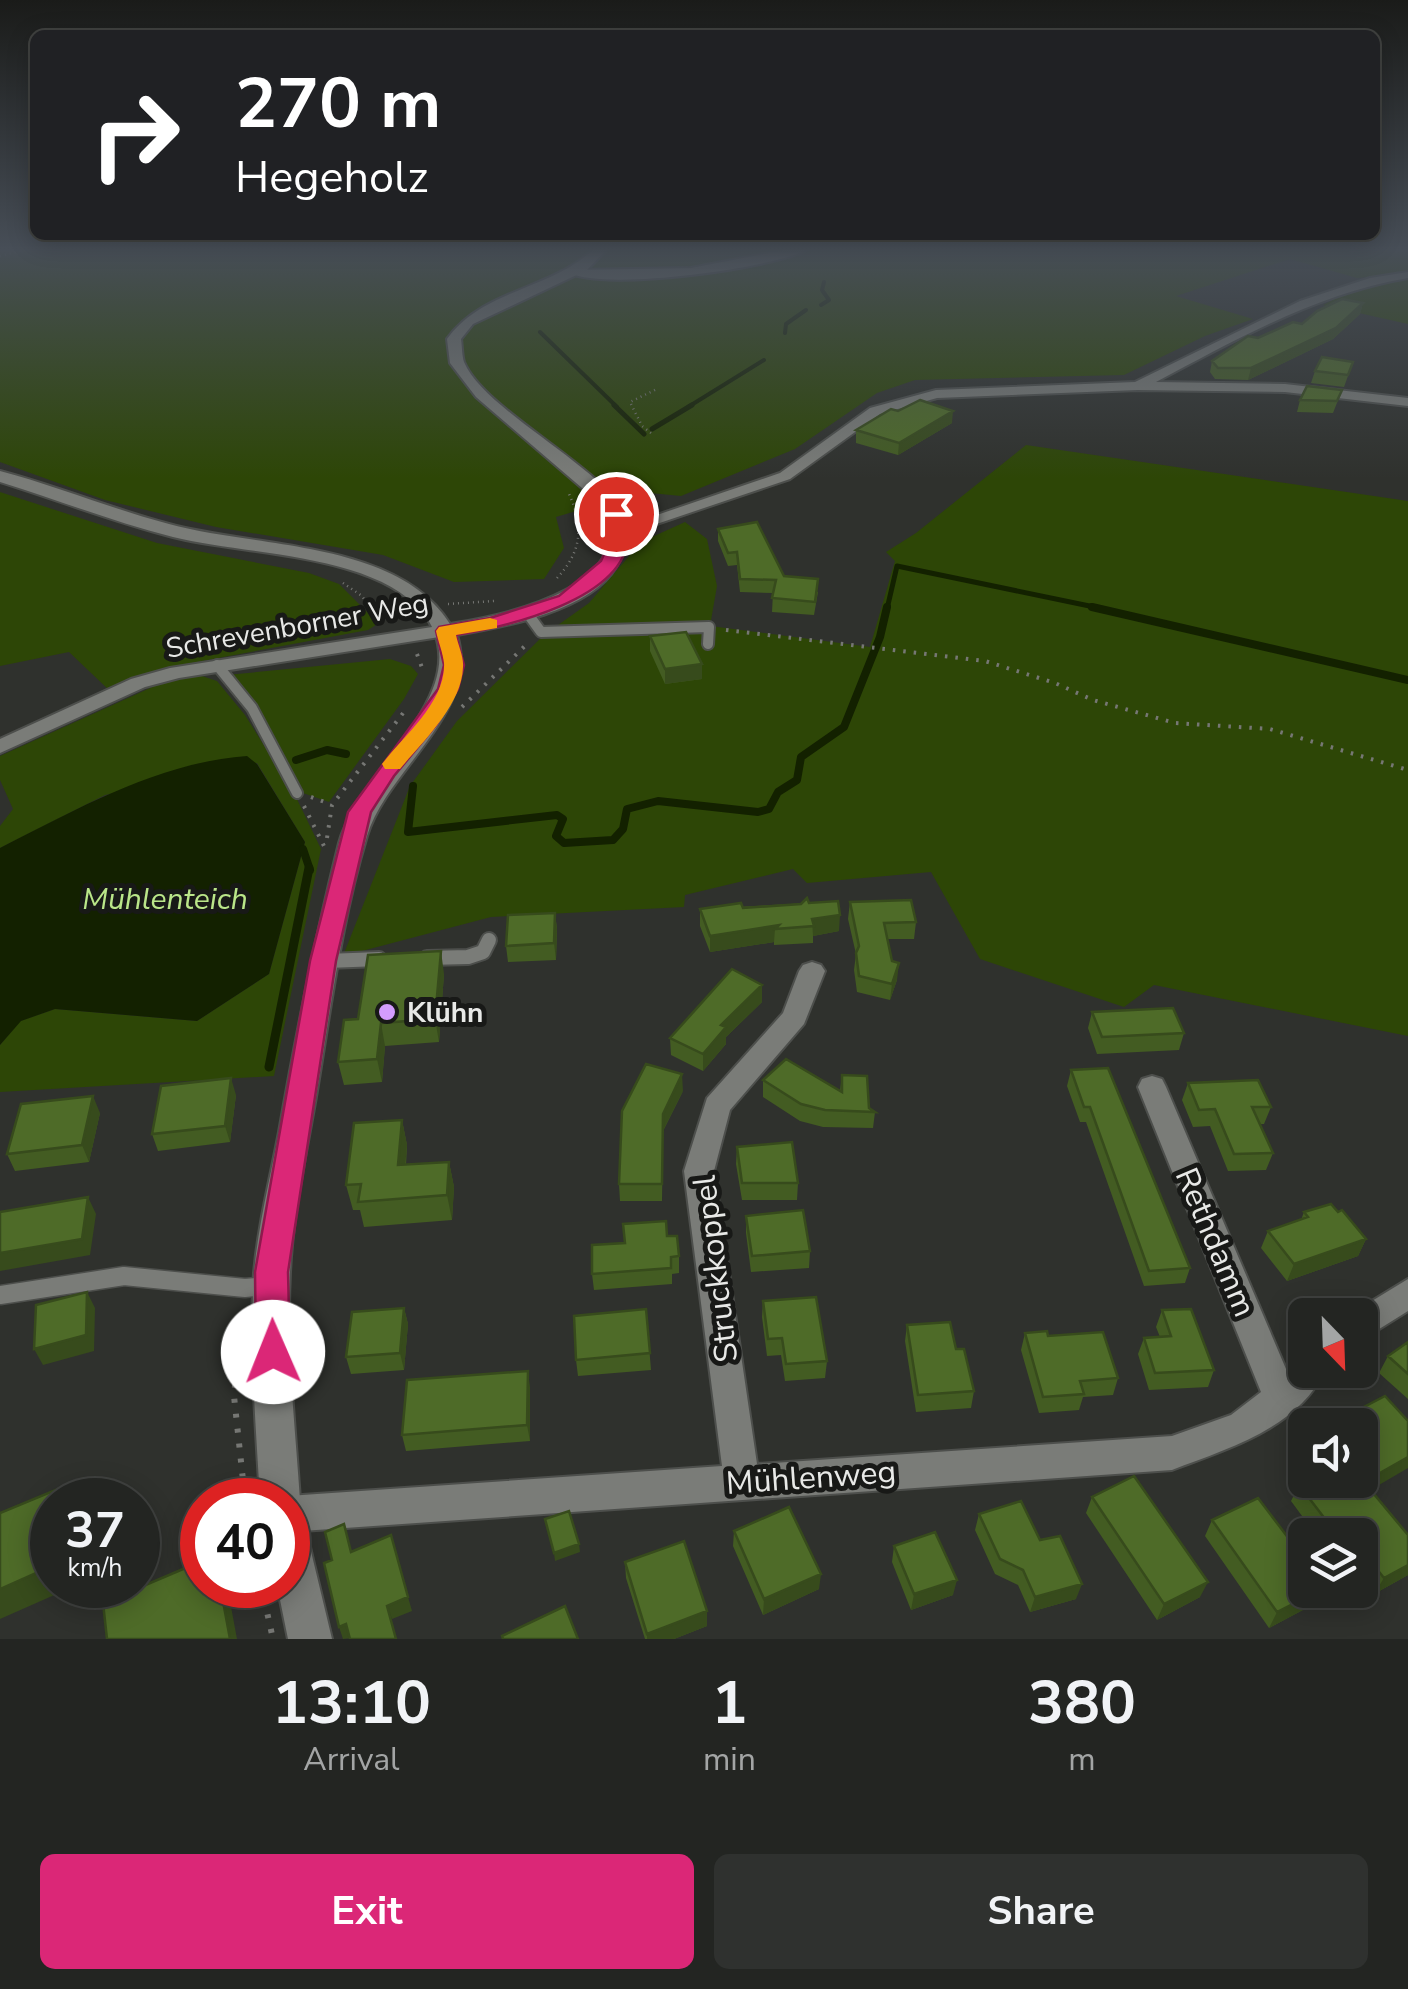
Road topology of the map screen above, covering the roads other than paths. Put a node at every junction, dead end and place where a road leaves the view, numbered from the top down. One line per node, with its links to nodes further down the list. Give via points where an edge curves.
1 (465, 325): 6 (street, via 452,351 467,380 602,496)
2 (1260, 325): 3 (street)
3 (1138, 386): 4 (street, via 1285,388); 6 (street, via 991,389 913,399 874,412 784,476)
4 (1408, 402)
5 (0, 476): 8 (street, Schrevenborner Weg, via 180,533 328,561 390,582)
6 (621, 530): 7 (street, via 608,564 584,587)
7 (528, 614): 8 (street); 9 (lane, via 541,632 709,628)
8 (438, 620): 10 (street, Schrevenborner Weg); 16 (street, via 454,665 448,689 360,812)
9 (708, 644)
10 (216, 665): 11 (street, Schrevenborner Weg, via 138,684); 12 (lane, via 252,708)
11 (0, 747)
12 (297, 792)
13 (488, 940): 15 (lane, via 483,952 468,958)
14 (397, 958): 16 (lane)
15 (415, 958)
16 (323, 961): 19 (street)
17 (812, 971): 26 (street, Struckkoppel, via 794,1018 717,1106 699,1171)
18 (1152, 1086): 24 (street, Rethdamm)
19 (272, 1285): 21 (lane, via 124,1276); 25 (street)
20 (1408, 1293): 22 (street)
21 (0, 1295)
22 (1378, 1314)
23 (1291, 1388): 24 (street, Mühlenweg)
24 (1281, 1398): 26 (street, Mühlenweg, via 1242,1428 1172,1453)
25 (279, 1478)
26 (742, 1482): 27 (street, Mühlenweg)
27 (310, 1512)
28 (303, 1608): 29 (street)
29 (310, 1639)

